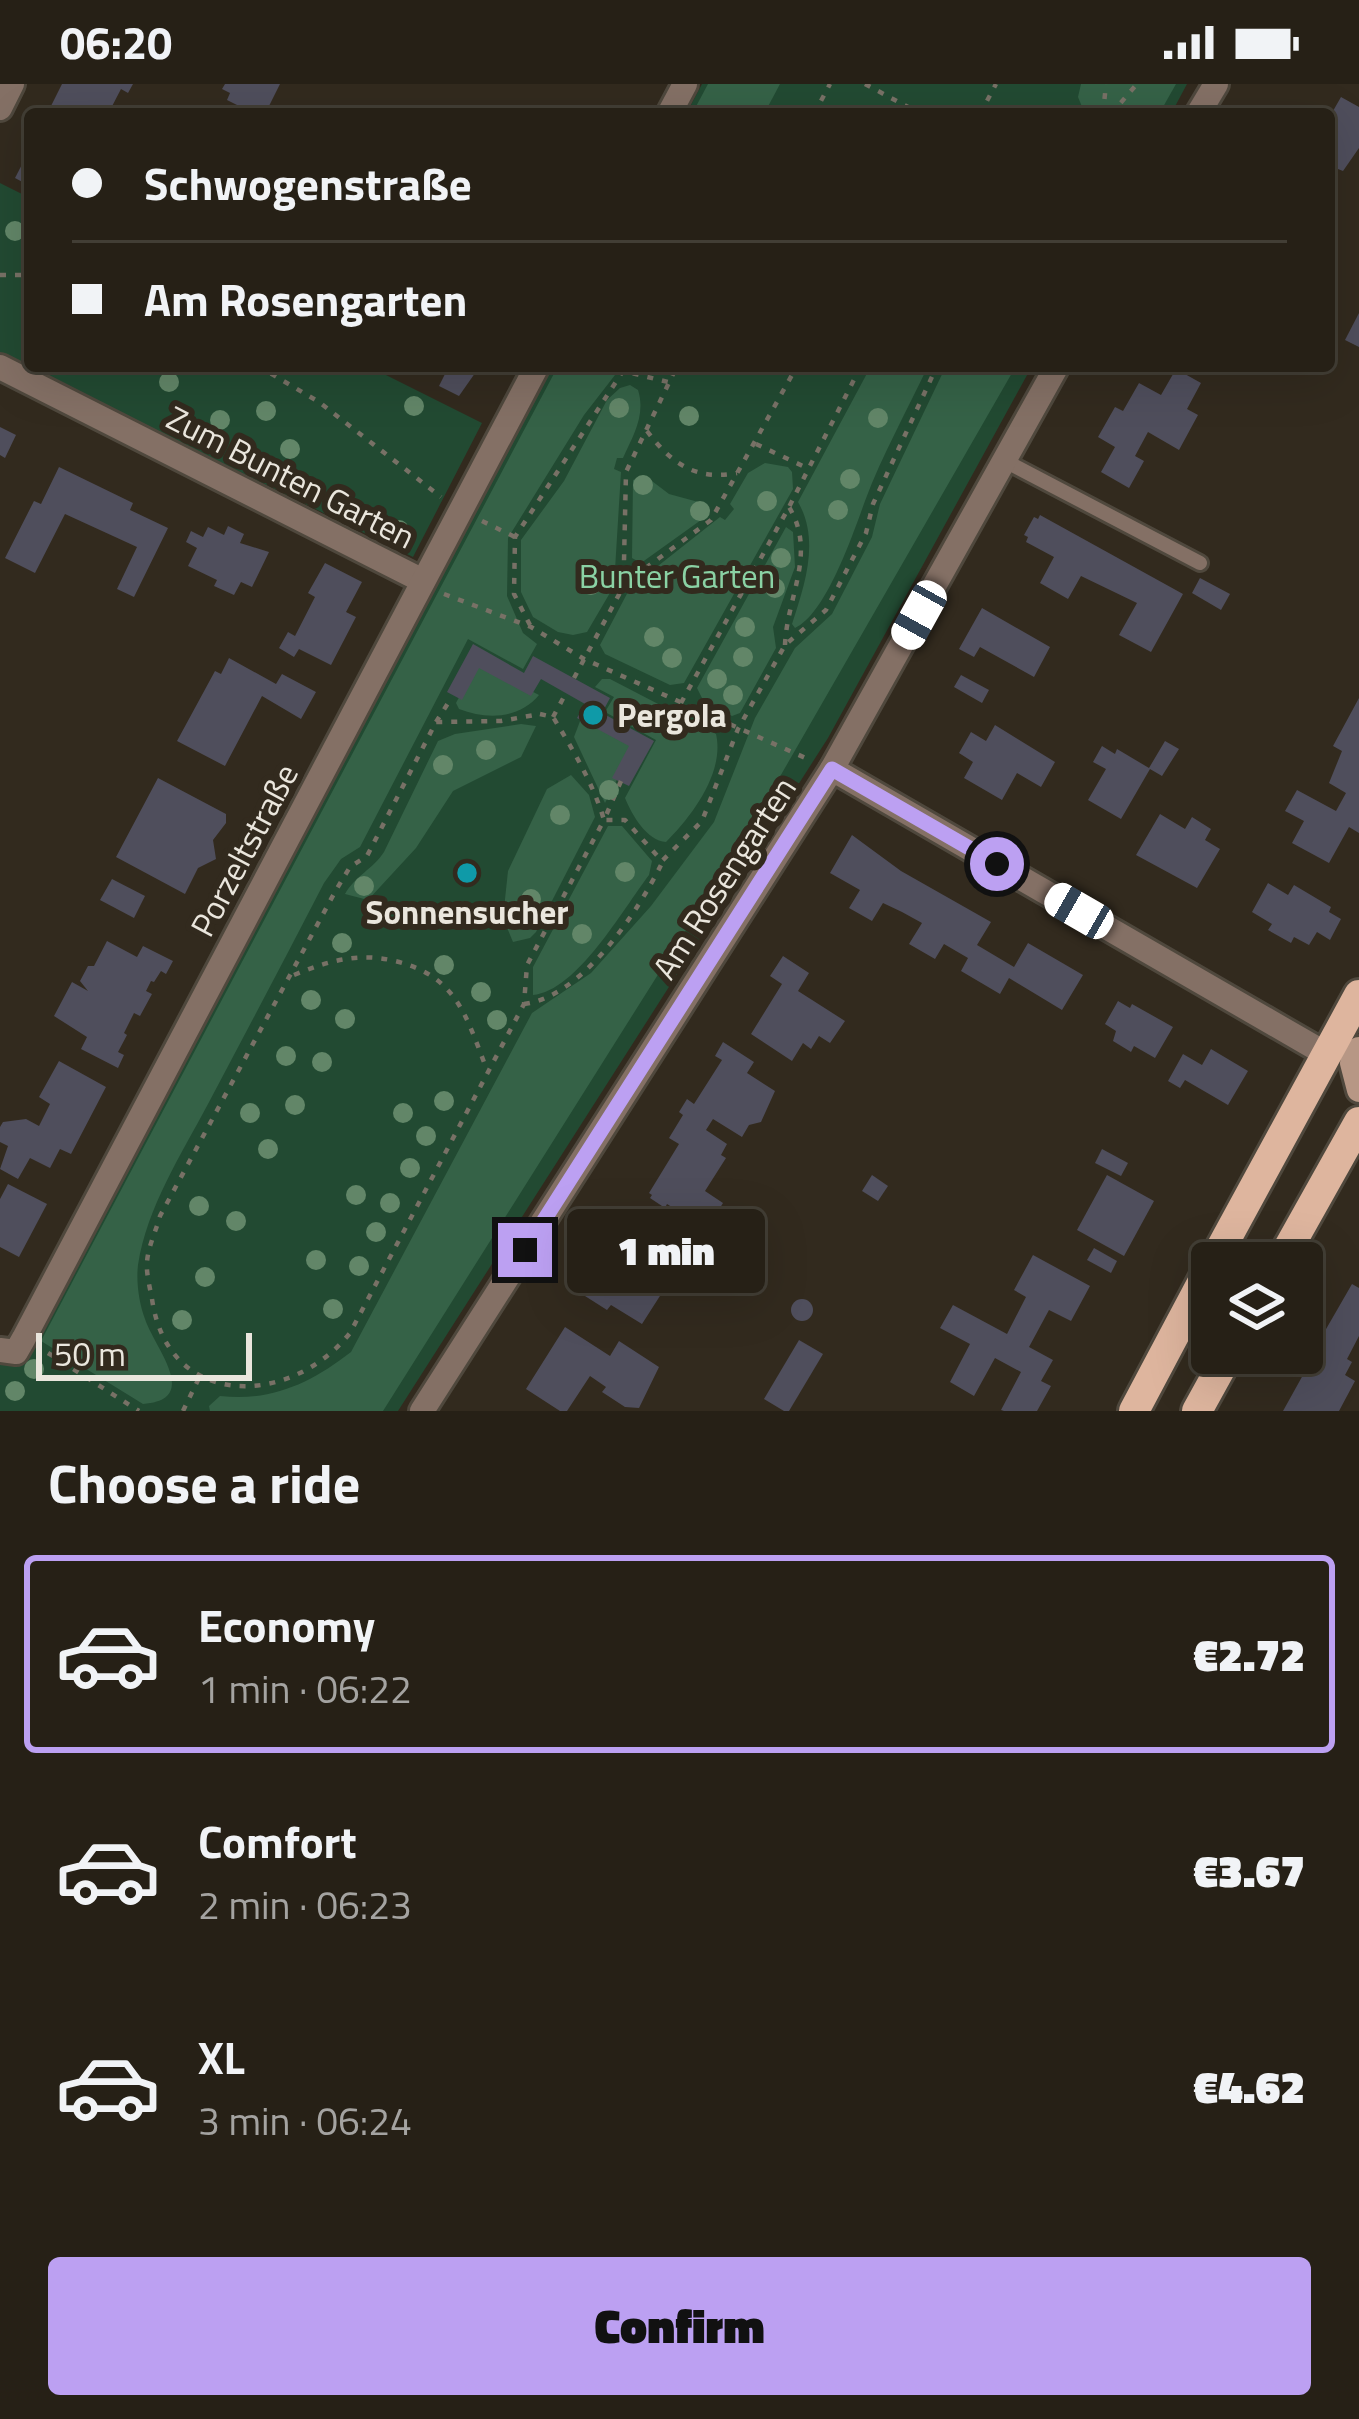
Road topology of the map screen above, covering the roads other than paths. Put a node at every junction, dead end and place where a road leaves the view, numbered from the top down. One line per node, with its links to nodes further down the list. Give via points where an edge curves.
1 (12, 84): 2 (street)
2 (0, 108)
3 (0, 367): 8 (street, Zum Bunten Garten)
4 (534, 372): 8 (street, Porzeltstraße)
5 (1055, 372): 6 (street, Am Rosengarten)
6 (1005, 460): 7 (lane); 9 (street, Am Rosengarten)
7 (1200, 563)
8 (423, 581): 18 (street, Porzeltstraße, via 24,1338 16,1352)
9 (832, 769): 12 (street); 20 (street, Am Rosengarten)
10 (1359, 995): 12 (main road)
11 (1359, 1049): 13 (main road, via 1352,1063)
12 (1326, 1054): 15 (main road)
13 (1359, 1090)
14 (1359, 1122): 16 (main road)
15 (1224, 1242)
16 (1292, 1242)
17 (1191, 1304): 21 (main road)
18 (0, 1350)
19 (1217, 1374): 22 (main road)
20 (422, 1411)
21 (1134, 1411)
22 (1197, 1411)

